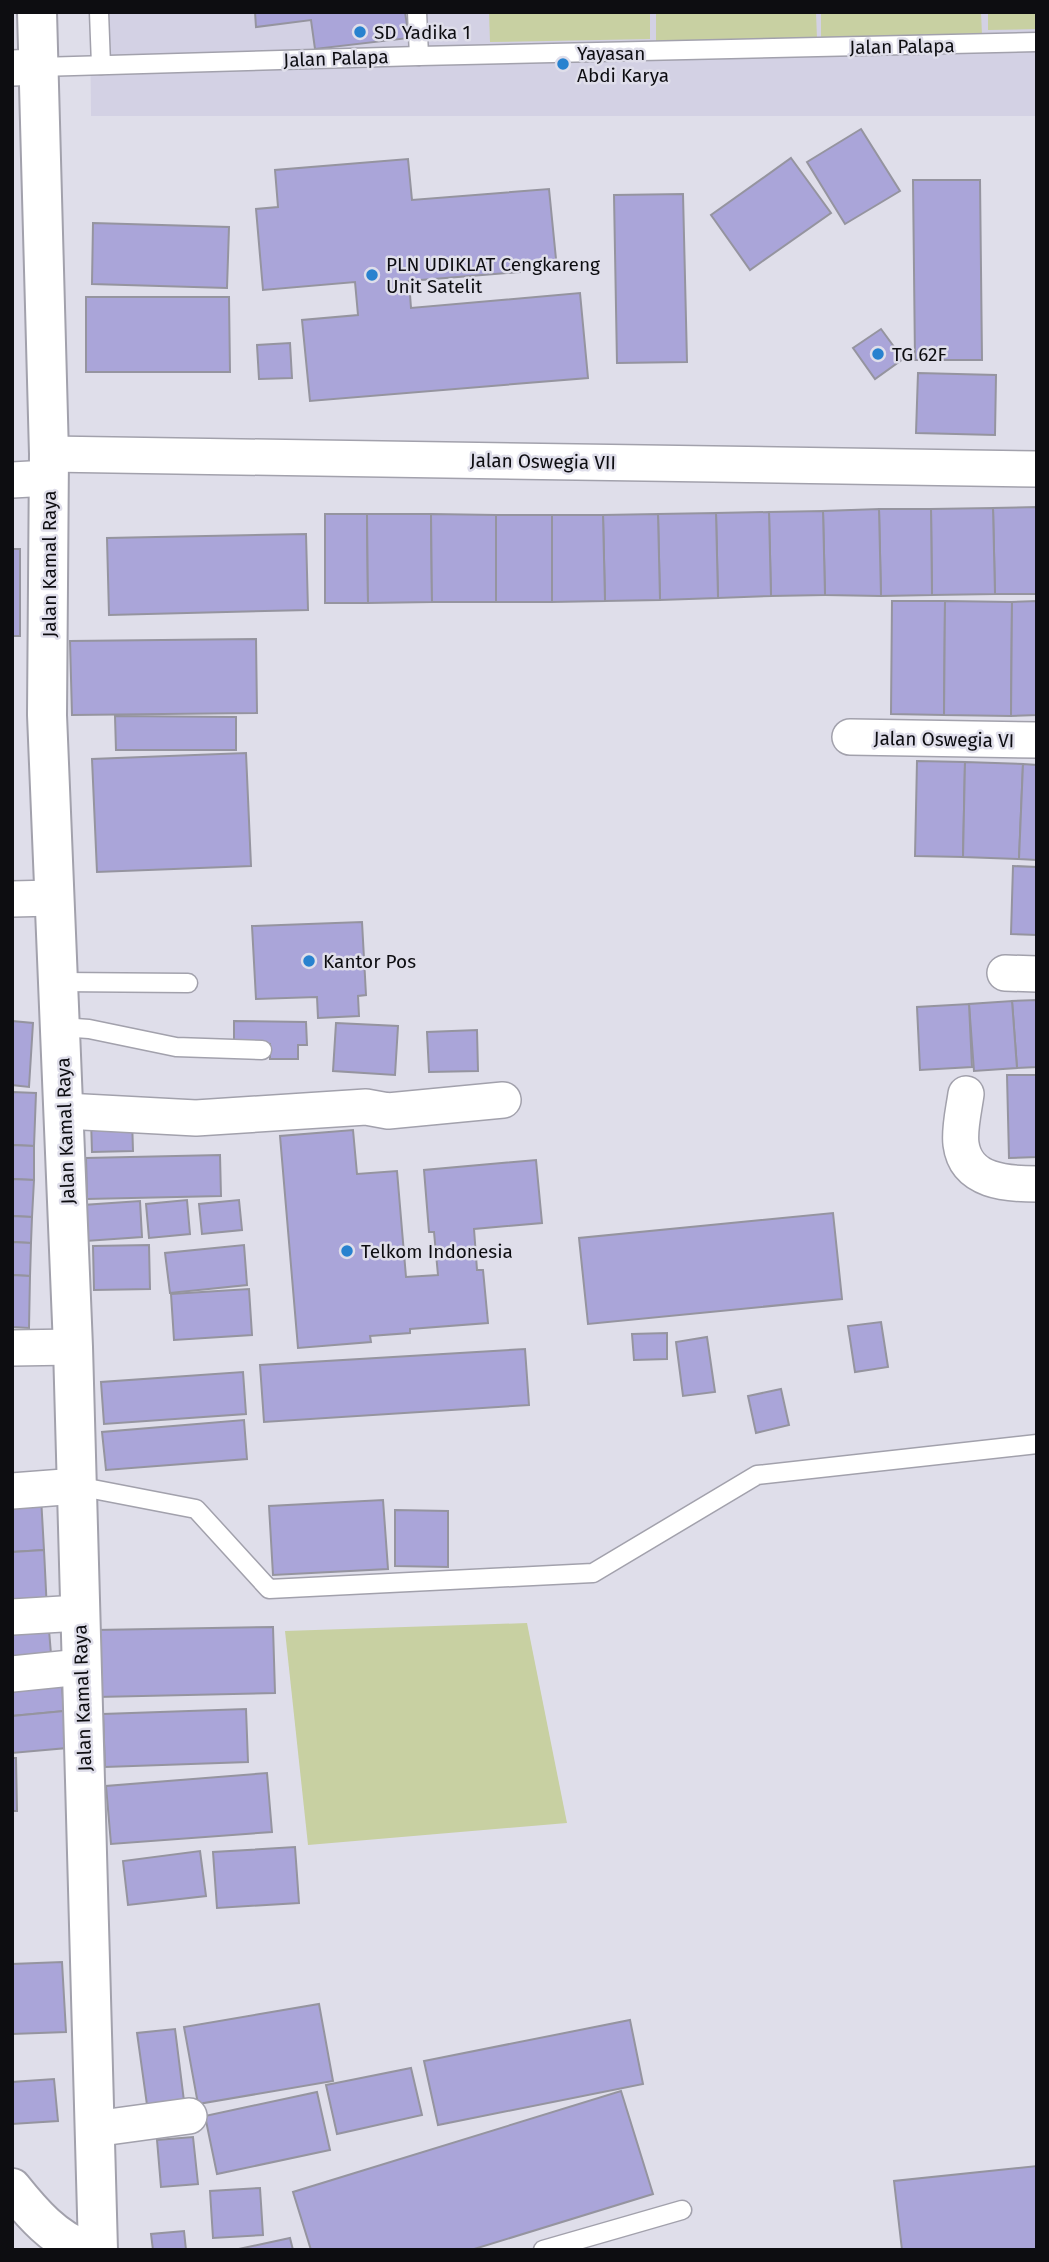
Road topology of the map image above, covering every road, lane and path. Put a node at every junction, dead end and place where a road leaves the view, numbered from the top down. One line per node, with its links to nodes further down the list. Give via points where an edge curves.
1 (37, 12): 7 (main road, Jalan Kamal Raya)
2 (99, 12): 6 (lane)
3 (417, 12): 5 (lane)
4 (1037, 42): 5 (lane, Jalan Palapa)
5 (419, 55): 6 (lane, Jalan Palapa)
6 (101, 65): 7 (lane, Jalan Palapa)
7 (25, 67): 9 (main road, Jalan Kamal Raya)
8 (1037, 469): 9 (street, Jalan Oswegia VII)
9 (37, 471): 12 (main road, Jalan Kamal Raya)
10 (850, 737): 11 (street, Jalan Oswegia VI)
11 (1037, 740)
12 (54, 898): 13 (street); 14 (main road, Jalan Kamal Raya)
13 (12, 899)
14 (58, 982): 15 (lane); 16 (main road, Jalan Kamal Raya)
15 (188, 983)
16 (61, 1027): 17 (lane, via 176,1048); 20 (main road, Jalan Kamal Raya)
17 (262, 1050)
18 (966, 1094): 21 (street, via 961,1144 969,1166 984,1177)
19 (503, 1100): 20 (street, via 388,1111 366,1107 196,1118)
20 (65, 1111): 22 (main road, Jalan Kamal Raya)
21 (1037, 1184)
22 (73, 1347): 23 (street); 25 (main road, Jalan Kamal Raya)
23 (12, 1348)
24 (1037, 1444): 25 (lane, via 757,1475 593,1573 269,1589 197,1509)
25 (77, 1486): 26 (street); 27 (main road, Jalan Kamal Raya)
26 (12, 1490)
27 (79, 1613): 28 (street); 29 (main road, Jalan Kamal Raya)
28 (12, 1617)
29 (81, 1667): 30 (street); 32 (main road, Jalan Kamal Raya)
30 (12, 1674)
31 (189, 2116): 32 (street)
32 (94, 2129): 36 (main road, Jalan Kamal Raya)
33 (12, 2188): 35 (main road, via 48,2228)
34 (682, 2210): 37 (lane)
35 (86, 2250)
36 (98, 2250)
37 (544, 2250)

